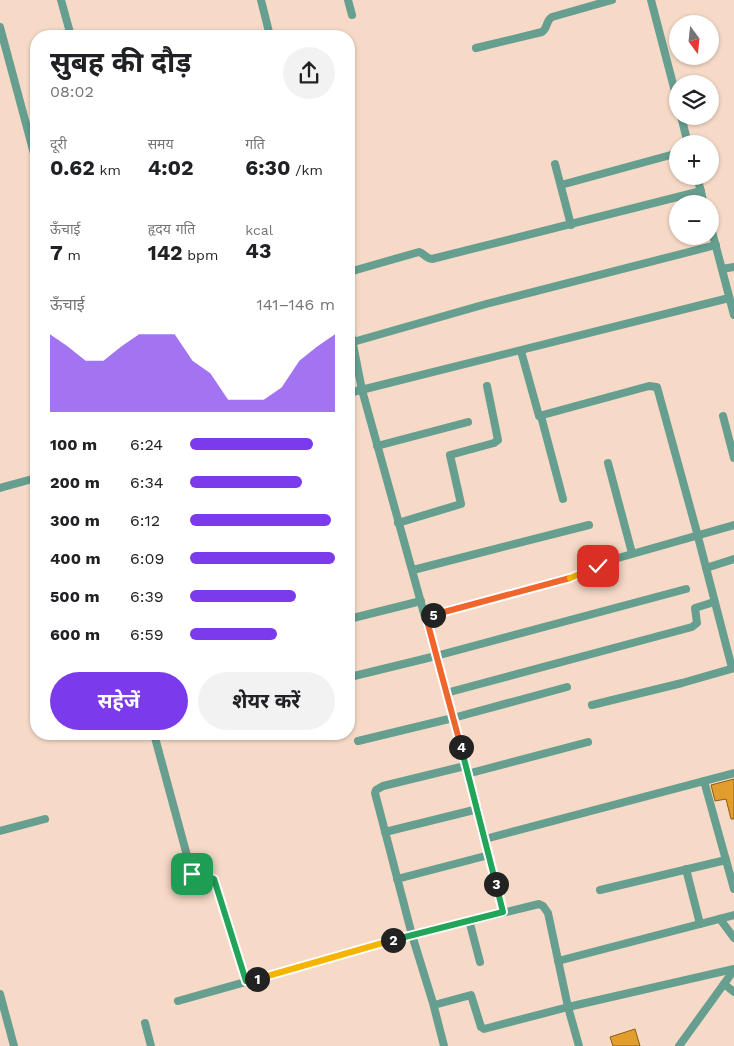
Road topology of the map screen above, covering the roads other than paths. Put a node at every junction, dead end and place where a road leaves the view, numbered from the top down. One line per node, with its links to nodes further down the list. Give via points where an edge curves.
1 (61, 0): 8 (street)
2 (261, 0): 9 (street)
3 (348, 0): 6 (street)
4 (612, 0): 10 (street, via 552,17 542,32)
5 (651, 0): 11 (street)
6 (352, 15)
7 (0, 27): 12 (street)
8 (69, 30)
9 (268, 30)
10 (476, 48)
11 (671, 75)
12 (30, 139)
13 (669, 155): 15 (street)
14 (555, 164): 15 (street)
15 (560, 185): 19 (street)
16 (699, 185): 17 (street)
17 (701, 191): 18 (street); 19 (street)
18 (702, 195)
19 (571, 225): 23 (street, via 432,259 418,252)
20 (716, 245): 22 (street); 26 (street)
21 (734, 267): 22 (street)
22 (722, 269): 24 (street)
23 (355, 270)
24 (729, 298): 25 (street); 27 (street)
25 (734, 315)
26 (355, 341)
27 (521, 351): 30 (street); 32 (street, via 538,416)
28 (355, 353): 30 (street)
29 (487, 386): 41 (street, via 498,440 450,455 461,504)
30 (362, 390): 31 (street); 35 (street)
31 (355, 392)
32 (541, 416): 40 (street); 44 (street, via 655,386)
33 (723, 416): 36 (street)
34 (468, 422): 35 (street)
35 (377, 446): 41 (street)
36 (734, 458)
37 (608, 463): 45 (street)
38 (30, 480): 39 (street)
39 (0, 488)
40 (563, 499)
41 (398, 523): 48 (street)
42 (589, 525): 48 (street)
43 (734, 525): 44 (street)
44 (698, 534): 45 (street); 47 (street)
45 (632, 553): 52 (street, via 571,578)
46 (734, 559): 47 (street)
47 (706, 568): 51 (street)
48 (412, 570): 50 (street)
49 (686, 590): 54 (street)
50 (421, 601): 52 (street); 53 (street)
51 (714, 602): 55 (street); 58 (street, via 694,608 697,623 692,627)
52 (426, 617): 54 (street)
53 (355, 618)
54 (436, 656): 56 (street); 58 (street)
55 (733, 668): 59 (street)
56 (355, 676)
57 (567, 687): 60 (street)
58 (446, 693): 60 (street)
59 (592, 706)
60 (453, 718): 62 (street); 64 (street)
61 (156, 740): 89 (street, via 192,874 214,879)
62 (358, 741)
63 (588, 742): 64 (street)
64 (466, 770): 67 (street); 70 (street, via 379,787 375,795)
65 (734, 773): 66 (street)
66 (704, 781): 71 (street); 74 (street)
67 (478, 809): 70 (street); 71 (street)
68 (45, 819): 69 (street)
69 (0, 831)
70 (385, 832): 76 (street)
71 (485, 839): 73 (street)
72 (734, 854): 74 (street)
73 (489, 855): 76 (street); 79 (street)
74 (725, 858): 75 (street); 77 (street)
75 (686, 869): 78 (street); 83 (street)
76 (397, 878): 84 (street)
77 (734, 889)
78 (600, 890)
79 (503, 912): 82 (street); 86 (street, via 539,904 544,906)
80 (734, 915): 81 (street)
81 (720, 919): 83 (street); 85 (street)
82 (469, 920): 84 (street); 87 (street)
83 (700, 924): 86 (street)
84 (412, 935): 89 (street); 94 (street)
85 (734, 938)
86 (558, 961): 95 (street)
87 (480, 962)
88 (734, 969): 90 (street); 95 (street)
89 (246, 981): 93 (street)
90 (724, 984): 91 (street); 101 (street)
91 (734, 992)
92 (0, 994): 97 (street)
93 (178, 1001)
94 (434, 1005): 95 (street, via 471,995 482,1029); 99 (street)
95 (568, 1006): 100 (street)
96 (145, 1023): 98 (street)
97 (14, 1046)
98 (151, 1046)
99 (444, 1046)
100 (579, 1046)
101 (679, 1046)

